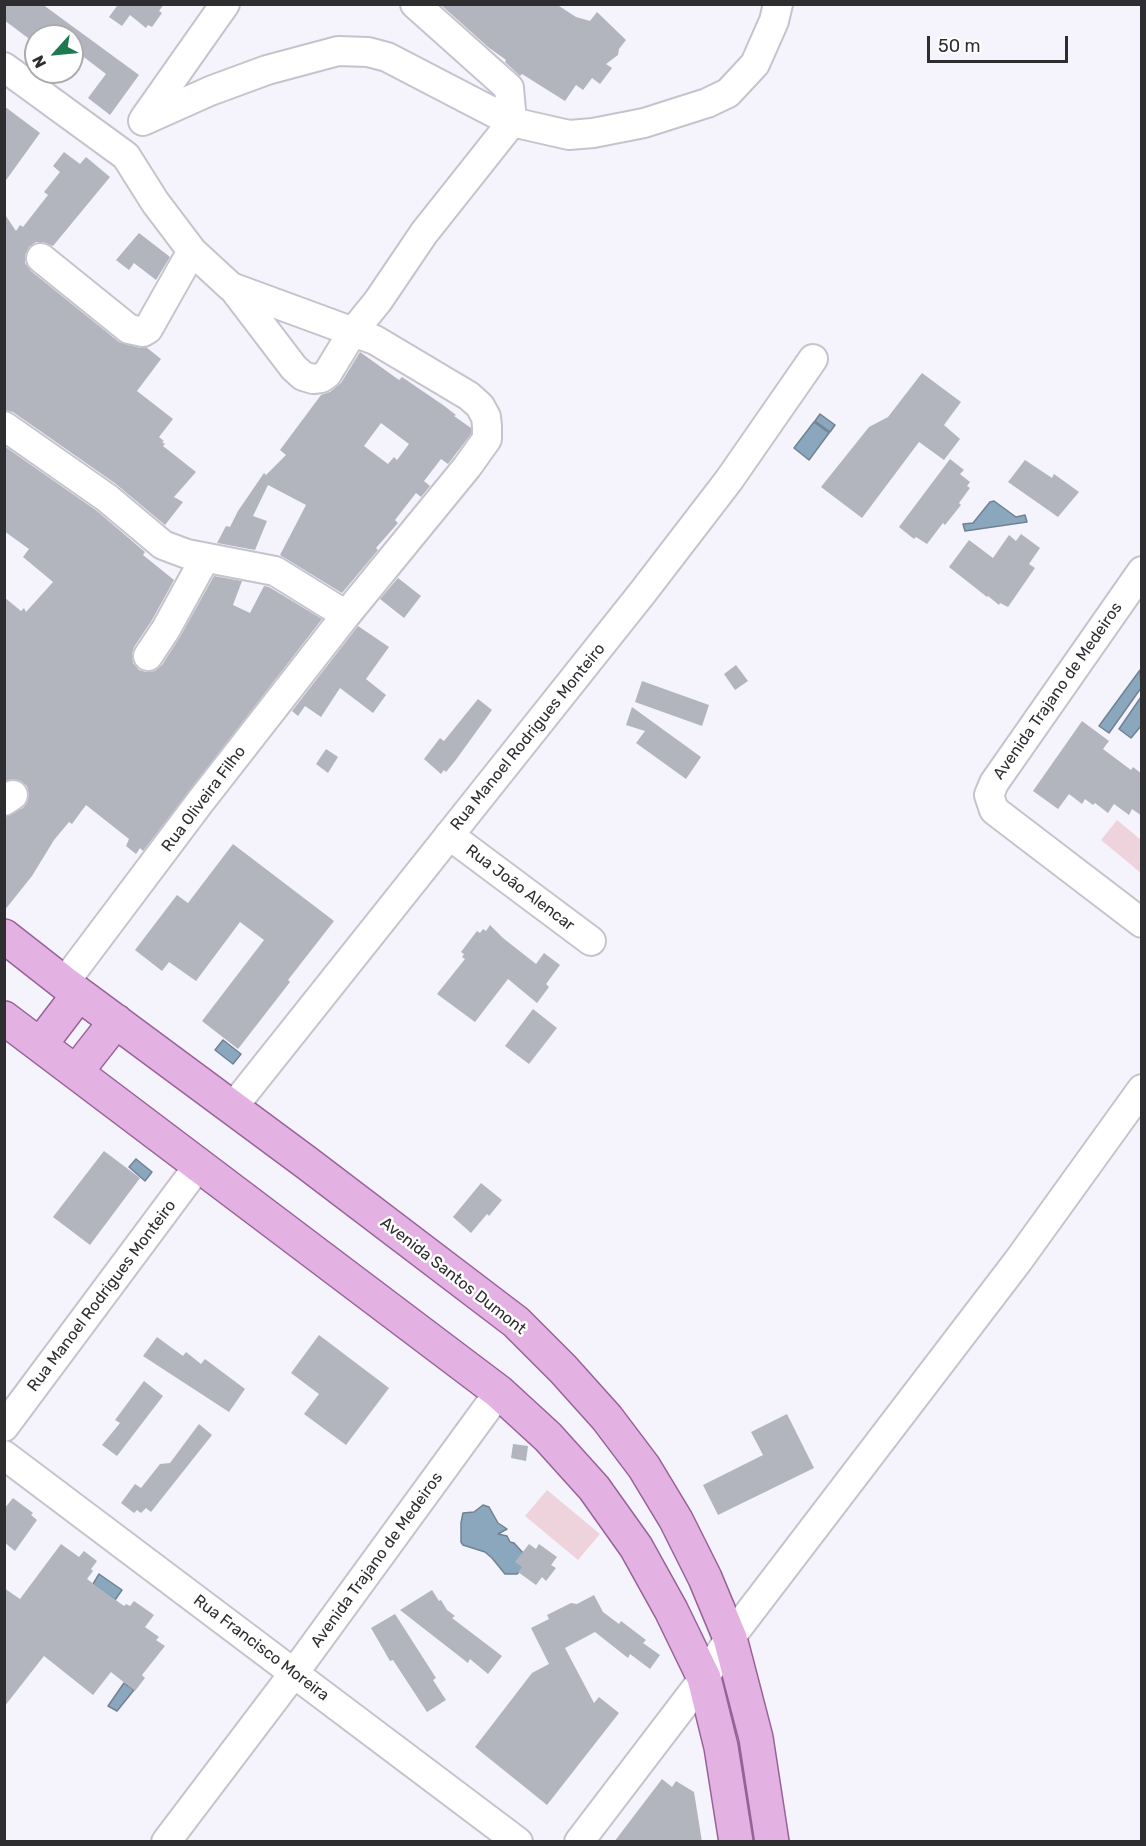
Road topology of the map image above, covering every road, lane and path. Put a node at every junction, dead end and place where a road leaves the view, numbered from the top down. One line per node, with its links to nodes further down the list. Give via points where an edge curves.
1 (225, 4): 5 (street)
2 (415, 4): 6 (street, via 509,88)
3 (778, 4): 6 (street, via 755,64 728,93 707,103 644,123 569,135)
4 (4, 67): 7 (street)
5 (143, 121): 6 (street, via 257,74 338,51 387,57); 7 (street)
6 (512, 122): 11 (street, via 424,233)
7 (126, 156): 8 (street)
8 (192, 251): 9 (street, via 143,332 129,329); 10 (street)
9 (40, 258)
10 (231, 287): 11 (street, Rua Oliveira Filho); 11 (street, via 280,350 303,375 313,379 327,374)
11 (352, 333): 16 (street, Rua Oliveira Filho, via 375,340 469,396 486,417 487,439)
12 (813, 358): 18 (street, Rua Manoel Rodrigues Monteiro, via 636,602)
13 (4, 426): 14 (street, via 107,498 163,545)
14 (205, 558): 16 (street, via 274,571); 17 (street)
15 (1142, 571): 19 (street, Avenida Trajano de Medeiros, via 989,795 994,810)
16 (346, 615): 22 (street, Rua Oliveira Filho, via 200,802)
17 (148, 656)
18 (449, 835): 21 (street, Rua João Alencar); 28 (street, Rua Manoel Rodrigues Monteiro)
19 (1142, 923)
20 (4, 936): 22 (main road, Avenida Santos Dumont)
21 (591, 941)
22 (71, 989): 24 (main road, Avenida Santos Dumont); 25 (main road)
23 (4, 1018): 25 (main road)
24 (116, 1021): 26 (main road); 28 (main road, Avenida Santos Dumont)
25 (40, 1045): 26 (main road)
26 (76, 1072): 29 (main road)
27 (1142, 1089): 33 (street, via 1018,1261)
28 (233, 1107): 33 (main road, Avenida Santos Dumont, via 516,1322 563,1369 644,1467 705,1578)
29 (199, 1165): 30 (main road); 31 (street, Rua Manoel Rodrigues Monteiro)
30 (499, 1392): 34 (street, Avenida Trajano de Medeiros); 35 (main road, via 548,1437 607,1506 636,1547)
31 (4, 1427)
32 (4, 1455): 34 (street, Rua Francisco Moreira)
33 (730, 1638): 35 (street); 36 (main road, Avenida Santos Dumont)
34 (294, 1673): 38 (street, Avenida Trajano de Medeiros); 39 (street, Rua Francisco Moreira)
35 (704, 1678): 37 (main road); 40 (street)
36 (756, 1738): 37 (main road); 42 (main road, Avenida Santos Dumont)
37 (721, 1747): 41 (main road)
38 (166, 1842)
39 (518, 1842)
40 (579, 1842)
41 (736, 1842)
42 (772, 1842)

